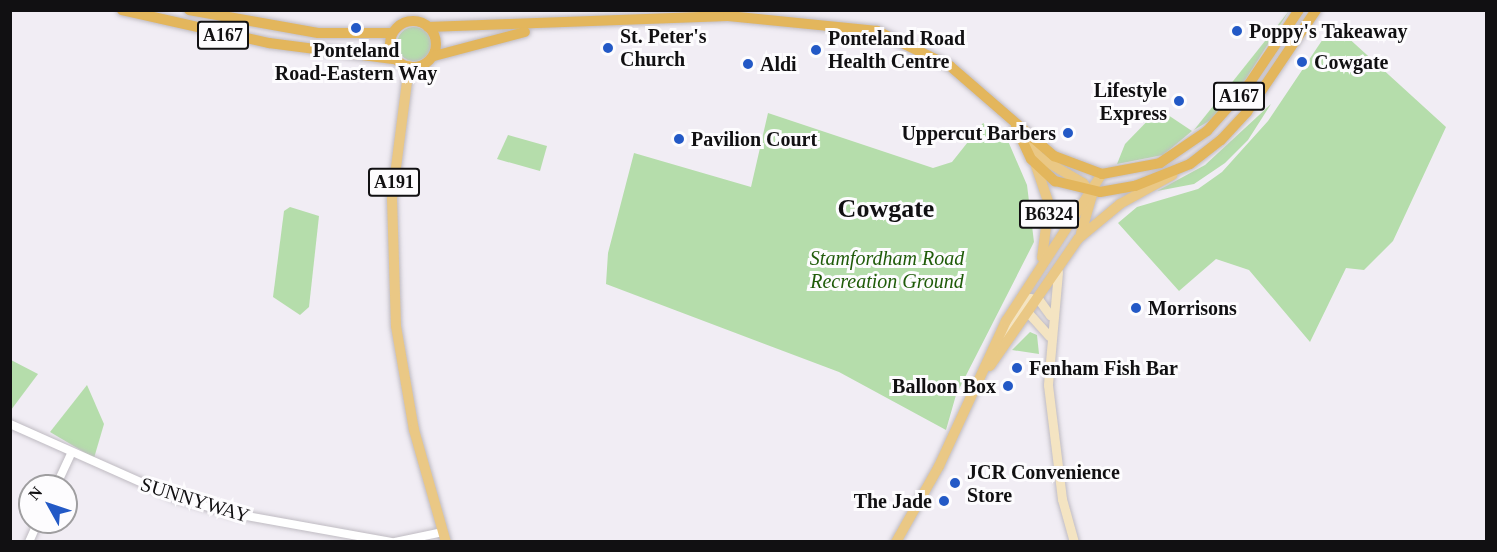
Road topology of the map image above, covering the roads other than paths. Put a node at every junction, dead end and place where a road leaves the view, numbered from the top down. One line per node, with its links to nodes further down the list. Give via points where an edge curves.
1 (122, 10): 9 (highway, A167, via 249,40)
2 (189, 10): 7 (highway, A167, via 318,33)
3 (1299, 10): 15 (highway, A167, via 1249,84 1207,131 1160,163)
4 (1316, 10): 13 (highway, A167, via 1247,112)
5 (555, 25): 6 (highway, A167); 8 (highway, A167); 11 (highway, A167, via 728,16 877,31 950,66)
6 (428, 27): 7 (highway, A167, via 411,22); 8 (highway, via 438,44)
7 (392, 33): 9 (highway, via 387,49)
8 (434, 56): 10 (highway, A167)
9 (393, 59): 10 (highway, A167)
10 (409, 66): 28 (main road, A191, via 392,199 396,326 414,430)
11 (1015, 126): 12 (highway, A167); 14 (highway, A167)
12 (1029, 136): 15 (highway, A167, via 1068,165); 16 (main road, A167, via 1042,160)
13 (1190, 164): 16 (highway, A167, via 1122,190); 17 (main road, A167, via 1120,204)
14 (1036, 166): 16 (highway, A167, via 1055,181); 19 (main road, B6324, via 1049,204)
15 (1102, 174): 16 (main road, A167)
16 (1090, 191): 17 (main road, B6324, via 1093,203); 19 (main road, A167)
17 (1078, 238): 18 (main road, A167)
18 (1066, 252): 20 (main road, A167); 22 (main road)
19 (1041, 264): 21 (main road, A167)
20 (1035, 297): 21 (main road, A167); 22 (main road)
21 (1024, 305): 23 (main road); 24 (main road, A167); 24 (main road, A167)
22 (1050, 315): 23 (main road)
23 (1048, 336): 31 (main road, via 1051,421)
24 (982, 375): 30 (main road, A167, via 924,497)
25 (10, 424): 26 (street, SUNNYWAY)
26 (71, 454): 27 (street); 29 (street, SUNNYWAY, via 218,510)
27 (62, 474)
28 (445, 537): 29 (street, SUNNYWAY)
29 (393, 542)
30 (896, 542)
31 (1074, 542)

